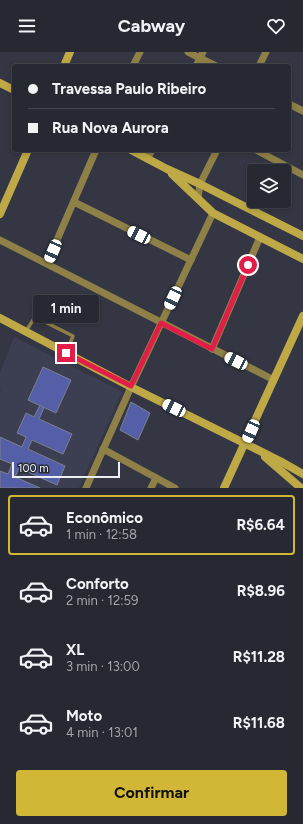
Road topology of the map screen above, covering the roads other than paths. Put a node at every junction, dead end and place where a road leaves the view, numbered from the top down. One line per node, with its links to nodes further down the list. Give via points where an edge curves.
1 (70, 52): 6 (street)
2 (140, 52): 7 (street)
3 (188, 52): 5 (street)
4 (266, 52): 10 (street)
5 (202, 55): 8 (street); 9 (street)
6 (65, 64)
7 (134, 64)
8 (197, 64)
9 (213, 64)
10 (260, 64)
11 (0, 83): 12 (street)
12 (12, 89)
13 (291, 105): 14 (street)
14 (303, 111)
15 (27, 152): 28 (street)
16 (95, 152): 26 (street)
17 (135, 152): 21 (street)
18 (151, 152): 21 (street)
19 (216, 152): 24 (street)
20 (260, 152): 23 (street)
21 (147, 159): 22 (street)
22 (168, 169): 24 (street); 25 (street)
23 (303, 175)
24 (200, 184): 25 (street); 29 (street)
25 (198, 198): 27 (street)
26 (74, 202): 33 (street); 34 (street)
27 (213, 213): 30 (street); 33 (street)
28 (0, 214)
29 (303, 236)
30 (260, 237): 32 (street); 39 (street)
31 (0, 240): 34 (street)
32 (303, 259)
33 (191, 260): 37 (street)
34 (47, 263): 37 (street)
35 (303, 316): 41 (street)
36 (0, 318): 38 (street)
37 (161, 323): 39 (street); 42 (street)
38 (26, 332): 40 (street); 40 (lane, via 35,317 74,336)
39 (212, 349): 41 (street)
40 (66, 353): 42 (street)
41 (274, 380): 43 (street)
42 (131, 386): 43 (street); 44 (street)
43 (245, 443): 45 (street); 50 (street); 51 (street)
44 (103, 449): 46 (street); 47 (street)
45 (303, 474)
46 (156, 478): 48 (street); 49 (street)
47 (86, 488)
48 (151, 488)
49 (175, 488)
50 (224, 488)
51 (301, 488)

